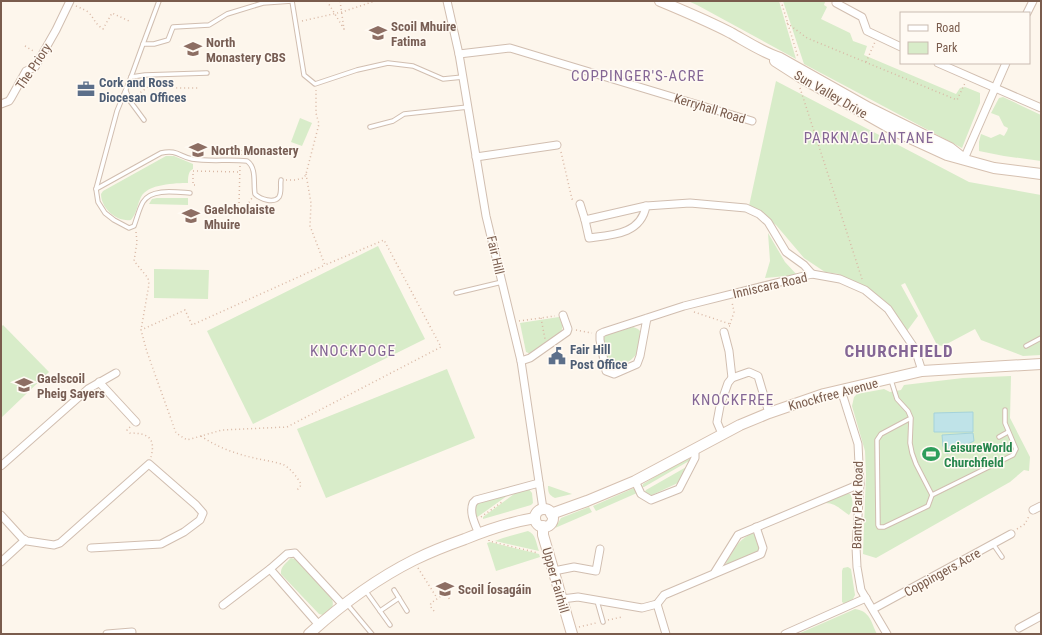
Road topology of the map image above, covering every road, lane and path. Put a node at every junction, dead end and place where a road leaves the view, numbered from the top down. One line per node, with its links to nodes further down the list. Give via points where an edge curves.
1 (159, 1): 21 (lane)
2 (292, 1): 18 (lane); 21 (lane, via 263,3 227,14 210,26 173,27 168,40)
3 (327, 1): 16 (path)
4 (340, 1): 14 (path)
5 (376, 1): 14 (path)
6 (447, 1): 25 (street, Fair Hill)
7 (660, 1): 49 (street, Sun Valley Drive, via 780,58 873,114 950,148)
8 (781, 1): 19 (path)
9 (1033, 1): 15 (street)
10 (1036, 1): 13 (street)
11 (69, 2): 17 (path, via 87,11 95,24 103,29 112,13); 40 (street, The Priory, via 35,67 26,71 9,101)
12 (836, 3): 20 (street, via 862,17 867,32)
13 (1041, 3)
14 (342, 12): 16 (path); 16 (path, via 344,28)
15 (1028, 12)
16 (334, 14): 18 (path)
17 (131, 22)
18 (296, 22): 34 (lane, via 304,75)
19 (787, 23): 26 (path); 27 (path, via 807,38)
20 (877, 36): 23 (street); 27 (path)
21 (143, 44): 32 (lane)
22 (25, 46): 24 (path)
23 (900, 47)
24 (37, 53)
25 (459, 54): 31 (street, Fair Hill); 44 (street, Kerryhall Road, via 510,48)
26 (799, 61)
27 (866, 62): 33 (path, via 957,100)
28 (940, 64): 37 (street)
29 (1006, 64): 37 (street)
30 (207, 73): 32 (lane, via 145,75)
31 (463, 77): 34 (lane, via 443,79 413,66 388,64 357,70); 41 (street, Fair Hill)
32 (131, 78): 38 (lane)
33 (965, 83)
34 (315, 84): 52 (path, via 319,124)
35 (200, 88): 39 (path, via 177,88 155,82)
36 (800, 88): 67 (path)
37 (995, 88): 42 (street); 49 (street)
38 (126, 90): 39 (lane); 56 (lane, via 117,112)
39 (130, 101): 43 (lane)
40 (1, 104)
41 (468, 107): 45 (lane, via 404,114 393,121); 48 (street, Fair Hill)
42 (1041, 108)
43 (144, 120)
44 (752, 121)
45 (370, 127)
46 (557, 146): 48 (street); 57 (path, via 562,154)
47 (241, 149): 50 (path)
48 (476, 158): 66 (street, Fair Hill, via 486,216)
49 (964, 159): 53 (street, Sun Valley Drive, via 994,168)
50 (240, 160): 51 (path); 56 (lane, via 192,159 175,152 161,153); 59 (lane, via 250,162 253,168)
51 (240, 172): 55 (path, via 193,171); 59 (path, via 239,204 235,214 244,210)
52 (306, 174): 54 (path, via 304,178); 64 (path, via 311,203 310,226)
53 (1041, 174)
54 (281, 180): 59 (lane, via 280,194 276,199 265,200)
55 (195, 185)
56 (96, 189): 63 (lane, via 98,202 105,213 126,228)
57 (570, 191)
58 (190, 193): 63 (lane, via 149,195 143,202)
59 (255, 194)
60 (580, 204): 62 (street)
61 (646, 206): 62 (street); 62 (street, via 639,221 621,233 589,238); 65 (street, via 690,203 746,208 768,222 786,252)
62 (585, 220)
63 (134, 226): 78 (path, via 137,239 134,260 148,278 149,284)
64 (325, 265): 78 (path, via 192,326 185,310); 97 (path, via 384,240 441,347 288,427 222,430)
65 (812, 274): 67 (street, Inniscara Road, via 840,279); 69 (street, Inniscara Road)
66 (502, 282): 68 (lane); 74 (street, Fair Hill)
67 (865, 290): 85 (street, Inniscara Road, via 888,308 915,349)
68 (456, 293)
69 (730, 294): 70 (street, Inniscara Road); 75 (path, via 734,312)
70 (684, 306): 73 (street, Inniscara Road); 75 (path)
71 (563, 314): 72 (path); 76 (street)
72 (541, 318): 74 (path); 82 (path)
73 (647, 318): 79 (street, Inniscara Road); 79 (street, via 637,364 614,374 606,371)
74 (512, 322): 83 (street, Fair Hill)
75 (730, 324): 77 (path)
76 (568, 329): 79 (path); 82 (street)
77 (726, 329): 87 (street)
78 (141, 330): 97 (path, via 176,434 187,440)
79 (600, 334)
80 (1041, 338): 81 (lane)
81 (1026, 346)
82 (546, 347): 83 (street)
83 (521, 361): 103 (street, Fair Hill)
84 (1041, 364): 85 (street, Knockfree Avenue)
85 (922, 371): 88 (street, Knockfree Avenue)
86 (116, 373): 89 (street)
87 (732, 378): 92 (street, via 749,372 758,376); 96 (street, via 720,406 717,422)
88 (890, 378): 90 (street, Knockfree Avenue); 93 (lane, via 897,398)
89 (99, 382): 94 (street); 101 (street)
90 (841, 390): 92 (street, Knockfree Avenue); 104 (street, Bantry Park Road, via 858,444)
91 (1005, 410): 95 (lane)
92 (768, 413): 96 (street, Knockfree Avenue)
93 (911, 418): 106 (lane, via 912,453); 106 (lane, via 881,434 878,440 879,527 928,506)
94 (136, 422): 100 (path, via 127,430 130,433 146,435 152,440)
95 (1008, 432): 98 (lane); 106 (lane, via 1016,449 1013,455)
96 (722, 434): 99 (street, Knockfree Avenue)
97 (201, 436): 105 (path, via 229,450 284,465 301,484)
98 (999, 437)
99 (695, 449): 102 (street, Knockfree Avenue); 102 (street, via 695,458 679,489 651,500 641,494)
100 (150, 464): 118 (street, via 60,543 54,545); 121 (street, via 196,504 203,513 200,520 161,544)
101 (1, 466)
102 (635, 481): 110 (street, Knockfree Avenue, via 587,501)
103 (539, 483): 110 (street, Fair Hill); 113 (street, via 476,500 471,510)
104 (860, 484): 115 (street); 134 (street, Bantry Park Road, via 856,547 861,590)
105 (296, 491)
106 (932, 495)
107 (504, 500): 113 (path)
108 (1041, 506): 109 (street)
109 (1033, 510): 117 (path, via 1025,524)
110 (547, 512): 112 (street, via 537,513); 114 (street, via 552,522 548,526)
111 (1, 515): 118 (street)
112 (535, 518): 114 (street, via 536,523); 116 (street)
113 (474, 521): 116 (street)
114 (543, 526): 128 (street, Upper Fairhill)
115 (756, 527): 129 (street, via 738,536); 129 (street, via 763,548 761,554)
116 (479, 534): 125 (street)
117 (1011, 534): 120 (street, Coppingers Acre)
118 (25, 540): 126 (street)
119 (489, 541): 123 (path)
120 (993, 544): 124 (lane); 141 (street, Coppingers Acre)
121 (91, 548)
122 (600, 549): 128 (street, via 596,571 574,567)
123 (540, 553)
124 (1002, 557)
125 (414, 560): 130 (street); 133 (path)
126 (1, 562)
127 (270, 569): 138 (street, via 287,554 295,554); 140 (street); 147 (street)
128 (554, 571): 135 (street, Upper Fairhill)
129 (715, 572): 139 (street, via 664,595)
130 (365, 590): 138 (street); 142 (lane)
131 (394, 590): 132 (lane)
132 (399, 598): 142 (lane); 143 (lane)
133 (437, 598): 136 (path, via 444,594); 144 (path, via 430,606)
134 (866, 598): 141 (street, Bantry Park Road); 157 (street)
135 (562, 599): 137 (street, via 573,597); 151 (street, Upper Fairhill)
136 (450, 600)
137 (597, 600): 139 (street, via 642,608); 146 (lane)
138 (344, 604): 147 (street); 155 (lane)
139 (657, 604): 156 (street)
140 (223, 605)
141 (873, 609): 158 (street, Bantry Park Road)
142 (380, 611): 148 (lane)
143 (407, 611)
144 (434, 611)
145 (1041, 616): 150 (street)
146 (603, 622)
147 (319, 625): 154 (street)
148 (390, 625)
149 (584, 626): 151 (path)
150 (1019, 628)
151 (576, 631)
152 (132, 632): 153 (street)
153 (107, 634)
154 (309, 634)
155 (372, 634)
156 (666, 634)
157 (785, 634)
158 (887, 634)

